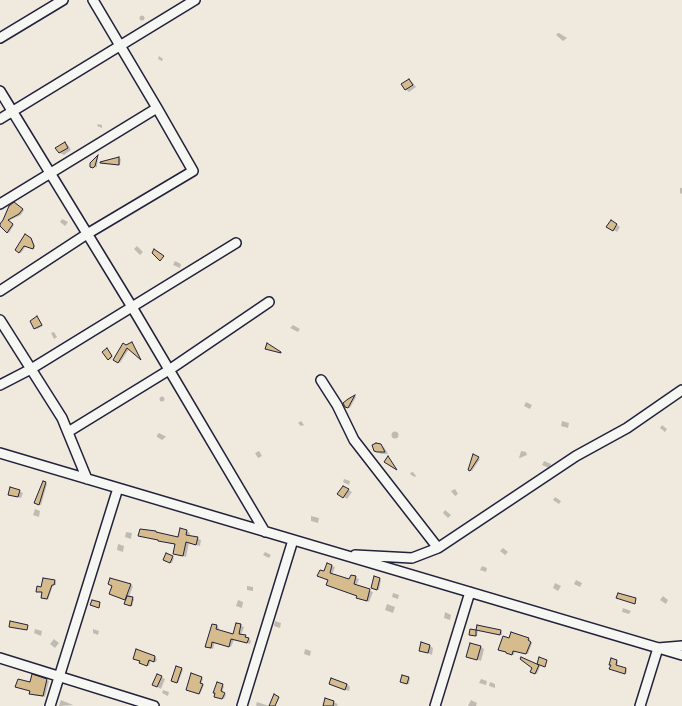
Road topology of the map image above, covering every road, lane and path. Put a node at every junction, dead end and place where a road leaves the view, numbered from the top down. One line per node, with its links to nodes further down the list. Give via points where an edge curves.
1 (63, 0): 4 (street)
2 (93, 0): 5 (street)
3 (195, 0): 5 (street)
4 (0, 38)
5 (121, 46): 7 (street); 8 (street)
6 (0, 91): 8 (street)
7 (157, 108): 10 (street); 12 (street, via 193,171)
8 (12, 112): 9 (street); 10 (street)
9 (0, 119)
10 (50, 174): 11 (street); 12 (street)
11 (0, 204)
12 (87, 234): 14 (street); 16 (street)
13 (236, 243): 16 (street)
14 (0, 291)
15 (269, 302): 19 (street)
16 (132, 307): 18 (street); 19 (street)
17 (0, 320): 18 (street)
18 (31, 369): 21 (street); 23 (street)
19 (169, 370): 23 (street); 27 (street)
20 (321, 380): 29 (street, via 354,440)
21 (0, 385)
22 (682, 390): 29 (street, via 626,428 576,456)
23 (68, 432): 25 (street)
24 (0, 453): 25 (street)
25 (87, 479): 26 (street)
26 (118, 488): 27 (street); 36 (street)
27 (265, 532): 28 (street)
28 (293, 540): 30 (street); 39 (street)
29 (438, 548): 30 (street, via 412,558)
30 (340, 554): 31 (street)
31 (470, 592): 33 (street); 40 (street)
32 (682, 646): 33 (street)
33 (658, 648): 34 (street); 41 (street)
34 (682, 655)
35 (0, 658): 36 (street)
36 (59, 676): 37 (street); 38 (street)
37 (50, 706)
38 (154, 706)
39 (242, 706)
40 (435, 706)
41 (640, 706)

